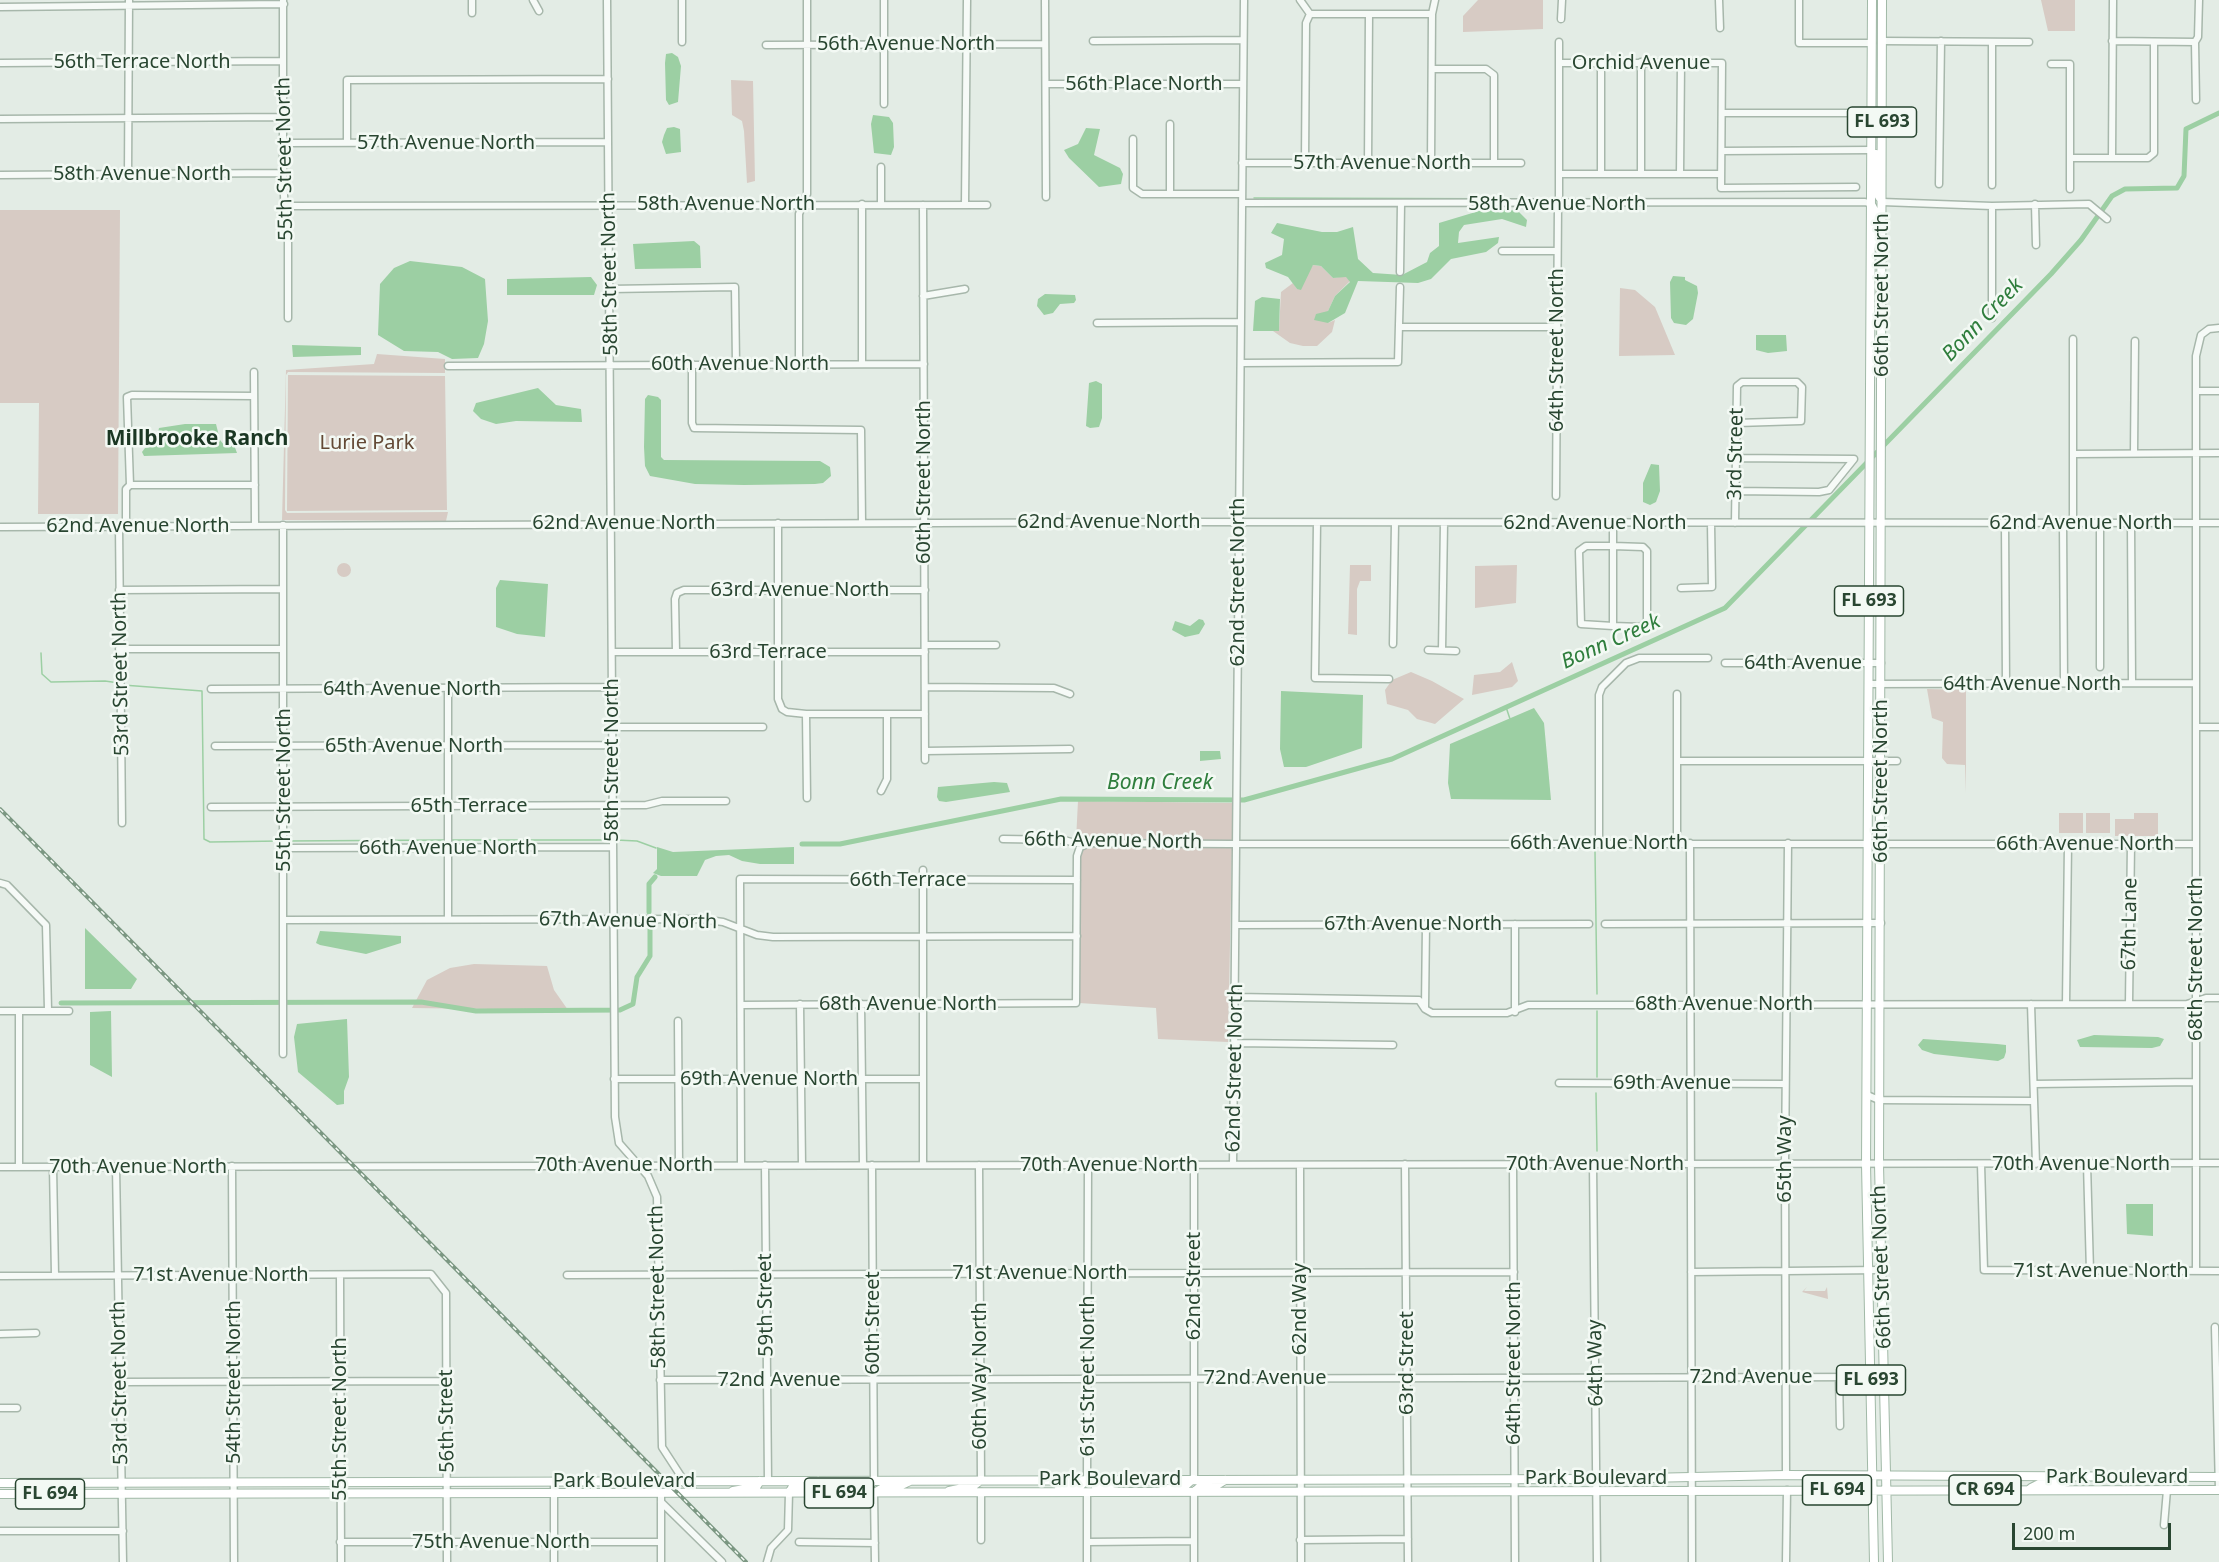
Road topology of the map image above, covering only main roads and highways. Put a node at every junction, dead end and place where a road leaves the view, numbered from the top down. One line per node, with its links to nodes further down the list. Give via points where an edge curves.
1 (1872, 0): 5 (main road, 66th Street North / FL 693)
2 (1877, 0): 4 (main road)
3 (1882, 0): 4 (main road, 66th Street North / FL 693)
4 (1882, 41): 6 (main road, 66th Street North / FL 693)
5 (1872, 43): 6 (main road, via 1877,53); 7 (main road, 66th Street North / FL 693)
6 (1882, 102): 8 (main road, 66th Street North / FL 693)
7 (1871, 147): 8 (main road, via 1876,151 1877,193); 9 (main road, 66th Street North / FL 693)
8 (1882, 202): 10 (main road, 66th Street North / FL 693)
9 (1871, 204): 10 (main road, via 1876,216 1877,270); 11 (main road, 66th Street North / FL 693, via 1866,1164)
10 (1882, 277): 12 (main road, 66th Street North / FL 693, via 1879,1164)
11 (1873, 1475): 12 (main road, Park Boulevard / FL 694); 17 (main road, Park Boulevard / FL 694); 26 (main road, 66th Street North / FL 693)
12 (1888, 1475): 13 (main road, Park Boulevard / CR 694); 29 (main road, 66th Street North / FL 693)
13 (2070, 1477): 14 (main road, Park Boulevard / CR 694); 27 (main road, via 2068,1482 2039,1484)
14 (2219, 1477)
15 (1126, 1479): 16 (main road, Park Boulevard / FL 694); 22 (main road, Park Boulevard / FL 694); 33 (main road)
16 (1194, 1479): 17 (main road, Park Boulevard / FL 694); 34 (main road)
17 (1226, 1479): 35 (main road)
18 (874, 1480): 19 (main road, Park Boulevard / FL 694); 24 (main road, Park Boulevard / FL 694); 38 (main road, via 869,1486)
19 (911, 1480): 20 (main road, Park Boulevard / FL 694); 39 (main road)
20 (981, 1480): 21 (main road, Park Boulevard / FL 694); 30 (main road, via 973,1486)
21 (1015, 1480): 22 (main road, Park Boulevard / FL 694); 31 (main road)
22 (1087, 1480): 32 (main road, via 1080,1486 1062,1487)
23 (764, 1481): 24 (main road, Park Boulevard / FL 694); 25 (main road, Park Boulevard / FL 694); 36 (main road, via 756,1487 742,1487)
24 (818, 1481): 37 (main road, via 811,1486 792,1488)
25 (0, 1483)
26 (1873, 1490): 29 (main road, Park Boulevard / FL 694); 35 (main road, Park Boulevard / FL 694); 41 (main road, 66th Street North / FL 693)
27 (2029, 1490): 28 (main road, Park Boulevard / CR 694); 29 (main road, Park Boulevard / CR 694)
28 (2219, 1490)
29 (1888, 1491): 42 (main road, 66th Street North / FL 693)
30 (946, 1492): 31 (main road, Park Boulevard / FL 694); 39 (main road, Park Boulevard / FL 694)
31 (981, 1492): 32 (main road, Park Boulevard / FL 694)
32 (1054, 1492): 33 (main road, Park Boulevard / FL 694)
33 (1087, 1492): 34 (main road, Park Boulevard / FL 694)
34 (1159, 1492): 35 (main road, Park Boulevard / FL 694)
35 (1194, 1492)
36 (729, 1493): 37 (main road, Park Boulevard / FL 694); 40 (main road, Park Boulevard / FL 694, via 661,1497)
37 (789, 1493): 38 (main road, Park Boulevard / FL 694)
38 (841, 1493): 39 (main road, Park Boulevard / FL 694)
39 (874, 1493)
40 (0, 1494)
41 (1874, 1562)
42 (1888, 1562)

